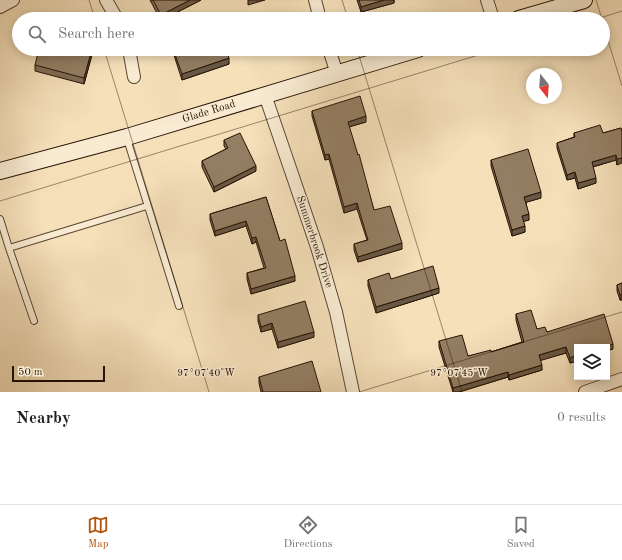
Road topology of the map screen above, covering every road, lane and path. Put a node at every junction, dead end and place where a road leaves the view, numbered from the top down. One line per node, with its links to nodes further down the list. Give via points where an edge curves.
1 (13, 0): 6 (street)
2 (106, 0): 7 (street)
3 (315, 0): 8 (street)
4 (487, 0): 9 (street)
5 (584, 0): 10 (main road)
6 (0, 7)
7 (113, 12)
8 (318, 12)
9 (491, 12)
10 (543, 12)
11 (130, 56): 15 (street)
12 (331, 56): 14 (street)
13 (395, 56): 14 (main road, Glade Road)
14 (337, 74): 16 (main road, Glade Road)
15 (134, 77)
16 (265, 95): 17 (main road, Glade Road); 25 (street, Summerbrook Drive, via 317,247 336,312)
17 (127, 137): 18 (main road, Glade Road); 19 (lane)
18 (0, 171)
19 (147, 206): 21 (lane); 22 (lane)
20 (0, 219): 21 (lane)
21 (9, 248): 23 (lane)
22 (179, 306)
23 (34, 321)
24 (622, 379): 26 (street)
25 (353, 392)
26 (585, 392)

